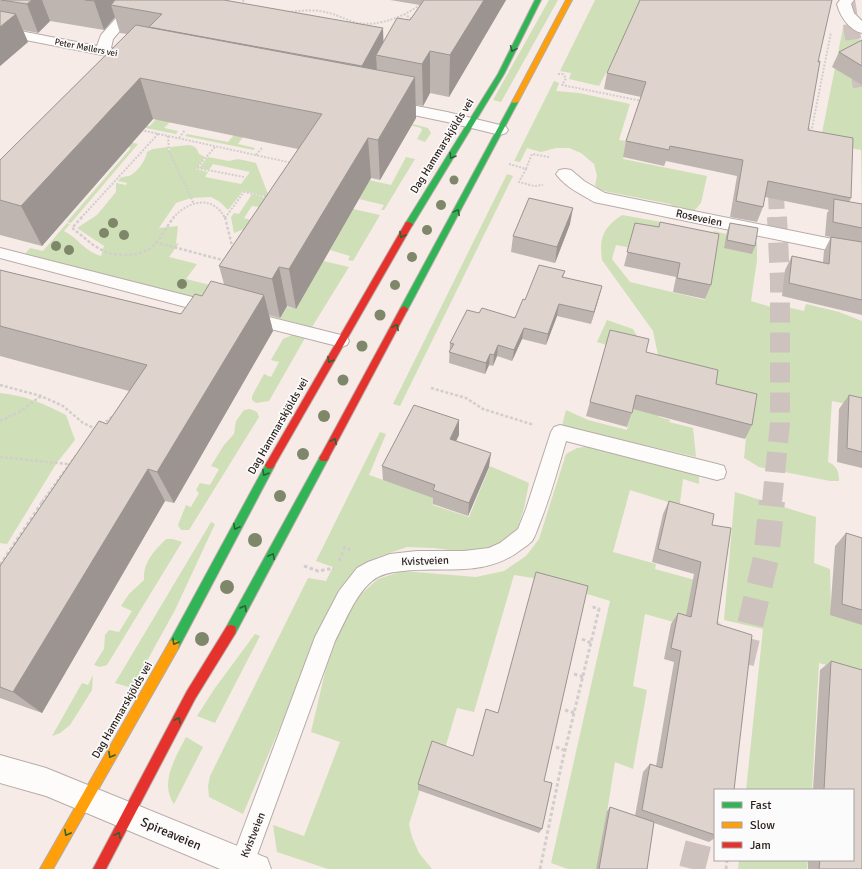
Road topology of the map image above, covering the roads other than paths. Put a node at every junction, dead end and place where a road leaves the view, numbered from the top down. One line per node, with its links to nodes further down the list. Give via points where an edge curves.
1 (139, 0): 7 (street, via 106,38)
2 (538, 0): 10 (main road, Dag Hammarskjölds vei, one-way to 10, via 501,74)
3 (569, 0): 11 (main road)
4 (846, 0): 5 (street, via 844,4 847,14)
5 (862, 30)
6 (0, 31): 7 (street, Peter Møllers vei)
7 (103, 51): 8 (street, Peter Møllers vei)
8 (150, 60)
9 (375, 103): 10 (street)
10 (472, 122): 11 (street); 15 (main road, Dag Hammarskjölds vei, one-way to 15)
11 (500, 130): 19 (main road, one-way to 11, via 191,695 261,576)
12 (572, 179): 13 (street, Roseveien, via 600,198)
13 (862, 251)
14 (0, 253): 15 (lane)
15 (341, 341): 18 (main road, Dag Hammarskjölds vei, one-way to 18, via 254,492 181,633)
16 (717, 472): 20 (lane, Kvistveien, via 560,432 536,509 525,535 507,549 491,557 390,563 364,575 346,598 326,637 255,831)
17 (0, 769): 18 (street, Spireaveien, via 46,782)
18 (86, 799): 19 (street, Spireaveien); 21 (main road, Dag Hammarskjölds vei, one-way to 21)
19 (128, 816): 20 (street, Spireaveien); 22 (main road, one-way to 19)
20 (249, 866)
21 (46, 869)
22 (99, 869)

